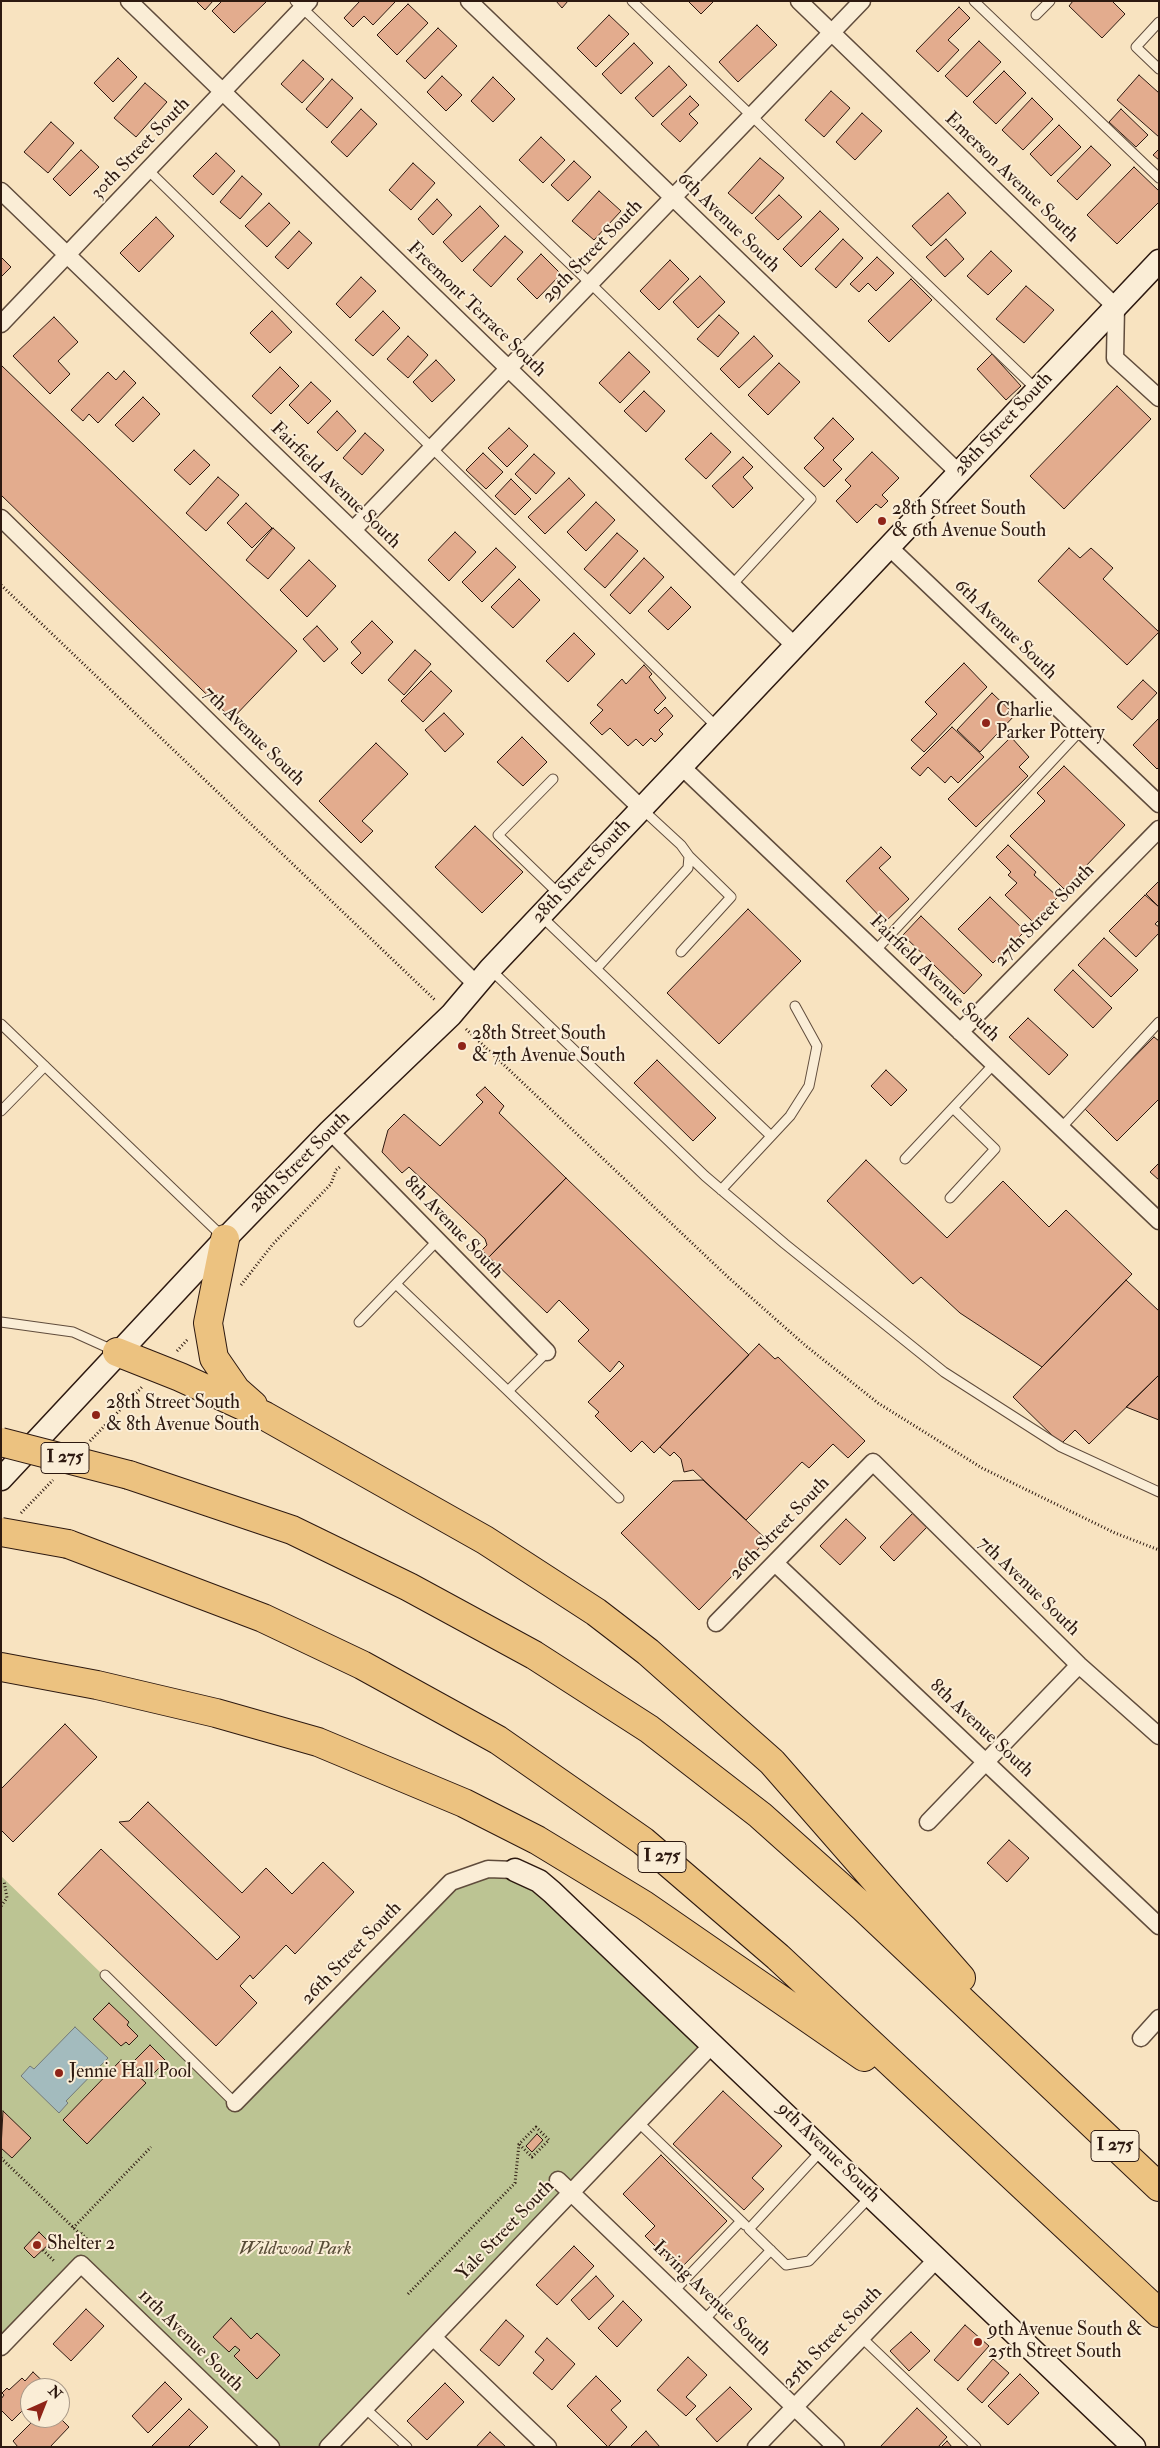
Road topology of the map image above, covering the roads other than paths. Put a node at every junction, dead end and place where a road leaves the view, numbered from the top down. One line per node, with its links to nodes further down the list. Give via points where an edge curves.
1 (129, 1): 13 (street, Freemont Terrace South)
2 (469, 1): 18 (street, 6th Avenue South)
3 (632, 1): 14 (lane)
4 (799, 1): 11 (street, Emerson Avenue South)
5 (862, 1): 11 (street, 29th Street South)
6 (974, 1): 16 (lane)
7 (1050, 1): 9 (lane)
8 (302, 4): 13 (street, 30th Street South); 21 (lane)
9 (1036, 15)
10 (1159, 22): 12 (lane, via 1136,47)
11 (832, 33): 14 (street, 29th Street South); 22 (street, Emerson Avenue South)
12 (1159, 69)
13 (223, 92): 15 (street, 30th Street South); 24 (street, Freemont Terrace South)
14 (751, 117): 18 (street, 29th Street South); 25 (lane)
15 (149, 171): 19 (street, 30th Street South); 27 (lane)
16 (1159, 178)
17 (1, 192): 19 (street, Fairfield Avenue South)
18 (673, 198): 21 (street, 29th Street South); 28 (street, 6th Avenue South)
19 (67, 255): 23 (street, 30th Street South); 30 (street, Fairfield Avenue South)
20 (1159, 261): 22 (street, 28th Street South)
21 (590, 284): 24 (street, 29th Street South); 32 (lane, via 811,499)
22 (1116, 307): 25 (street, 28th Street South); 26 (street, via 1115,358)
23 (1, 324)
24 (508, 369): 27 (street, 29th Street South); 32 (street, Freemont Terrace South)
25 (1037, 390): 28 (street, 28th Street South)
26 (1159, 398)
27 (431, 449): 30 (street, 29th Street South); 34 (lane)
28 (959, 473): 31 (street, 28th Street South)
29 (1, 518): 47 (street, 7th Avenue South)
30 (353, 530): 39 (street, Fairfield Avenue South)
31 (889, 547): 33 (street, 28th Street South); 35 (street, 6th Avenue South)
32 (732, 585): 33 (street, Freemont Terrace South)
33 (795, 646): 34 (street, 28th Street South)
34 (718, 728): 36 (street, 28th Street South)
35 (1081, 730): 38 (street, 6th Avenue South); 44 (lane)
36 (682, 767): 39 (street, 28th Street South); 44 (street, Fairfield Avenue South)
37 (553, 779): 42 (lane, via 498,836)
38 (1159, 804)
39 (642, 809): 41 (lane, via 681,845); 42 (street, 28th Street South)
40 (1159, 829): 51 (street, 27th Street South)
41 (688, 856): 45 (lane, via 731,898); 46 (lane, via 688,868)
42 (560, 895): 43 (street, 28th Street South)
43 (541, 916): 46 (lane); 47 (street, 28th Street South)
44 (875, 951): 51 (street, Fairfield Avenue South)
45 (681, 952)
46 (597, 968): 58 (lane)
47 (483, 977): 57 (street, 28th Street South, via 451,1015); 60 (lane)
48 (795, 1006): 58 (lane, via 817,1046 809,1086 790,1116)
49 (1159, 1022): 56 (lane)
50 (1, 1024): 53 (lane)
51 (960, 1032): 52 (street, Fairfield Avenue South)
52 (994, 1064): 54 (lane); 56 (street, Fairfield Avenue South)
53 (45, 1066): 55 (lane); 63 (lane)
54 (953, 1108): 59 (lane); 61 (lane, via 995,1150)
55 (1, 1111)
56 (1061, 1128): 62 (street, Fairfield Avenue South)
57 (330, 1131): 63 (street, 28th Street South); 64 (street, 8th Avenue South)
58 (771, 1136): 60 (lane)
59 (905, 1159)
60 (721, 1190): 75 (lane, via 944,1372 1061,1447)
61 (950, 1198)
62 (1159, 1221)
63 (226, 1239): 68 (street, 28th Street South); 71 (highway, via 208,1323 214,1358 236,1390)
64 (437, 1241): 65 (lane); 69 (street, 8th Avenue South)
65 (396, 1284): 67 (lane); 70 (lane)
66 (1, 1322): 68 (lane, via 73,1332)
67 (359, 1322)
68 (117, 1352): 71 (highway); 74 (street, 28th Street South)
69 (547, 1352): 70 (lane)
70 (508, 1391): 76 (lane)
71 (266, 1416): 92 (highway, via 485,1540 596,1612 648,1652 772,1762)
72 (1, 1442): 92 (highway, I 275, bridge, via 130,1474 292,1530 409,1587 534,1655 650,1729 760,1815 864,1908)
73 (873, 1462): 78 (street, 26th Street South); 80 (street, 7th Avenue South)
74 (1, 1479)
75 (1159, 1492)
76 (619, 1498)
77 (8, 1526): 94 (highway, I 275, bridge, via 68,1544 263,1618 362,1665 498,1740 643,1841 778,1957)
78 (775, 1563): 79 (street, 26th Street South); 83 (street, 8th Avenue South)
79 (716, 1623)
80 (1079, 1665): 82 (street, 7th Avenue South); 83 (street)
81 (1, 1667): 94 (highway, via 97,1685 318,1742 464,1803 537,1840 644,1905)
82 (1159, 1736)
83 (986, 1760): 84 (street); 86 (street, 8th Avenue South)
84 (928, 1822)
85 (515, 1870): 90 (street, 9th Avenue South, via 539,1881 552,1892); 91 (street, 26th Street South, via 488,1868 450,1882)
86 (1159, 1926)
87 (105, 1975): 91 (lane)
88 (1159, 2018): 89 (street)
89 (1141, 2038)
90 (714, 2044): 93 (street, Yale Street South); 95 (street, 9th Avenue South)
91 (235, 2103)
92 (1072, 2105): 97 (highway, I 275)
93 (638, 2122): 98 (street, Yale Street South); 100 (lane)
94 (956, 2123): 105 (highway, I 275)
95 (823, 2149): 99 (street, 9th Avenue South); 101 (lane)
96 (558, 2180): 98 (street, Irving Avenue South)
97 (1159, 2187)
98 (571, 2192): 104 (street, Irving Avenue South); 107 (street, Yale Street South)
99 (871, 2195): 102 (lane, via 809,2261 786,2265); 103 (street, 9th Avenue South)
100 (741, 2221): 101 (lane); 104 (lane)
101 (749, 2229): 102 (lane)
102 (771, 2250): 106 (lane)
103 (938, 2258): 108 (street, 25th Street South); 119 (street, 9th Avenue South)
104 (674, 2291): 106 (street, Irving Avenue South)
105 (1159, 2313)
106 (704, 2320): 110 (street, Irving Avenue South)
107 (433, 2337): 111 (street, Yale Street South); 115 (street)
108 (861, 2337): 110 (street, 25th Street South); 118 (lane)
109 (1, 2347): 112 (street, 11th Avenue South, via 81,2264)
110 (795, 2407): 116 (street, 25th Street South); 117 (street, Irving Avenue South)
111 (365, 2408): 113 (street, Yale Street South); 114 (lane)
112 (271, 2447)
113 (328, 2447)
114 (407, 2447)
115 (548, 2447)
116 (756, 2447)
117 (836, 2447)
118 (976, 2447)
119 (1134, 2447)

